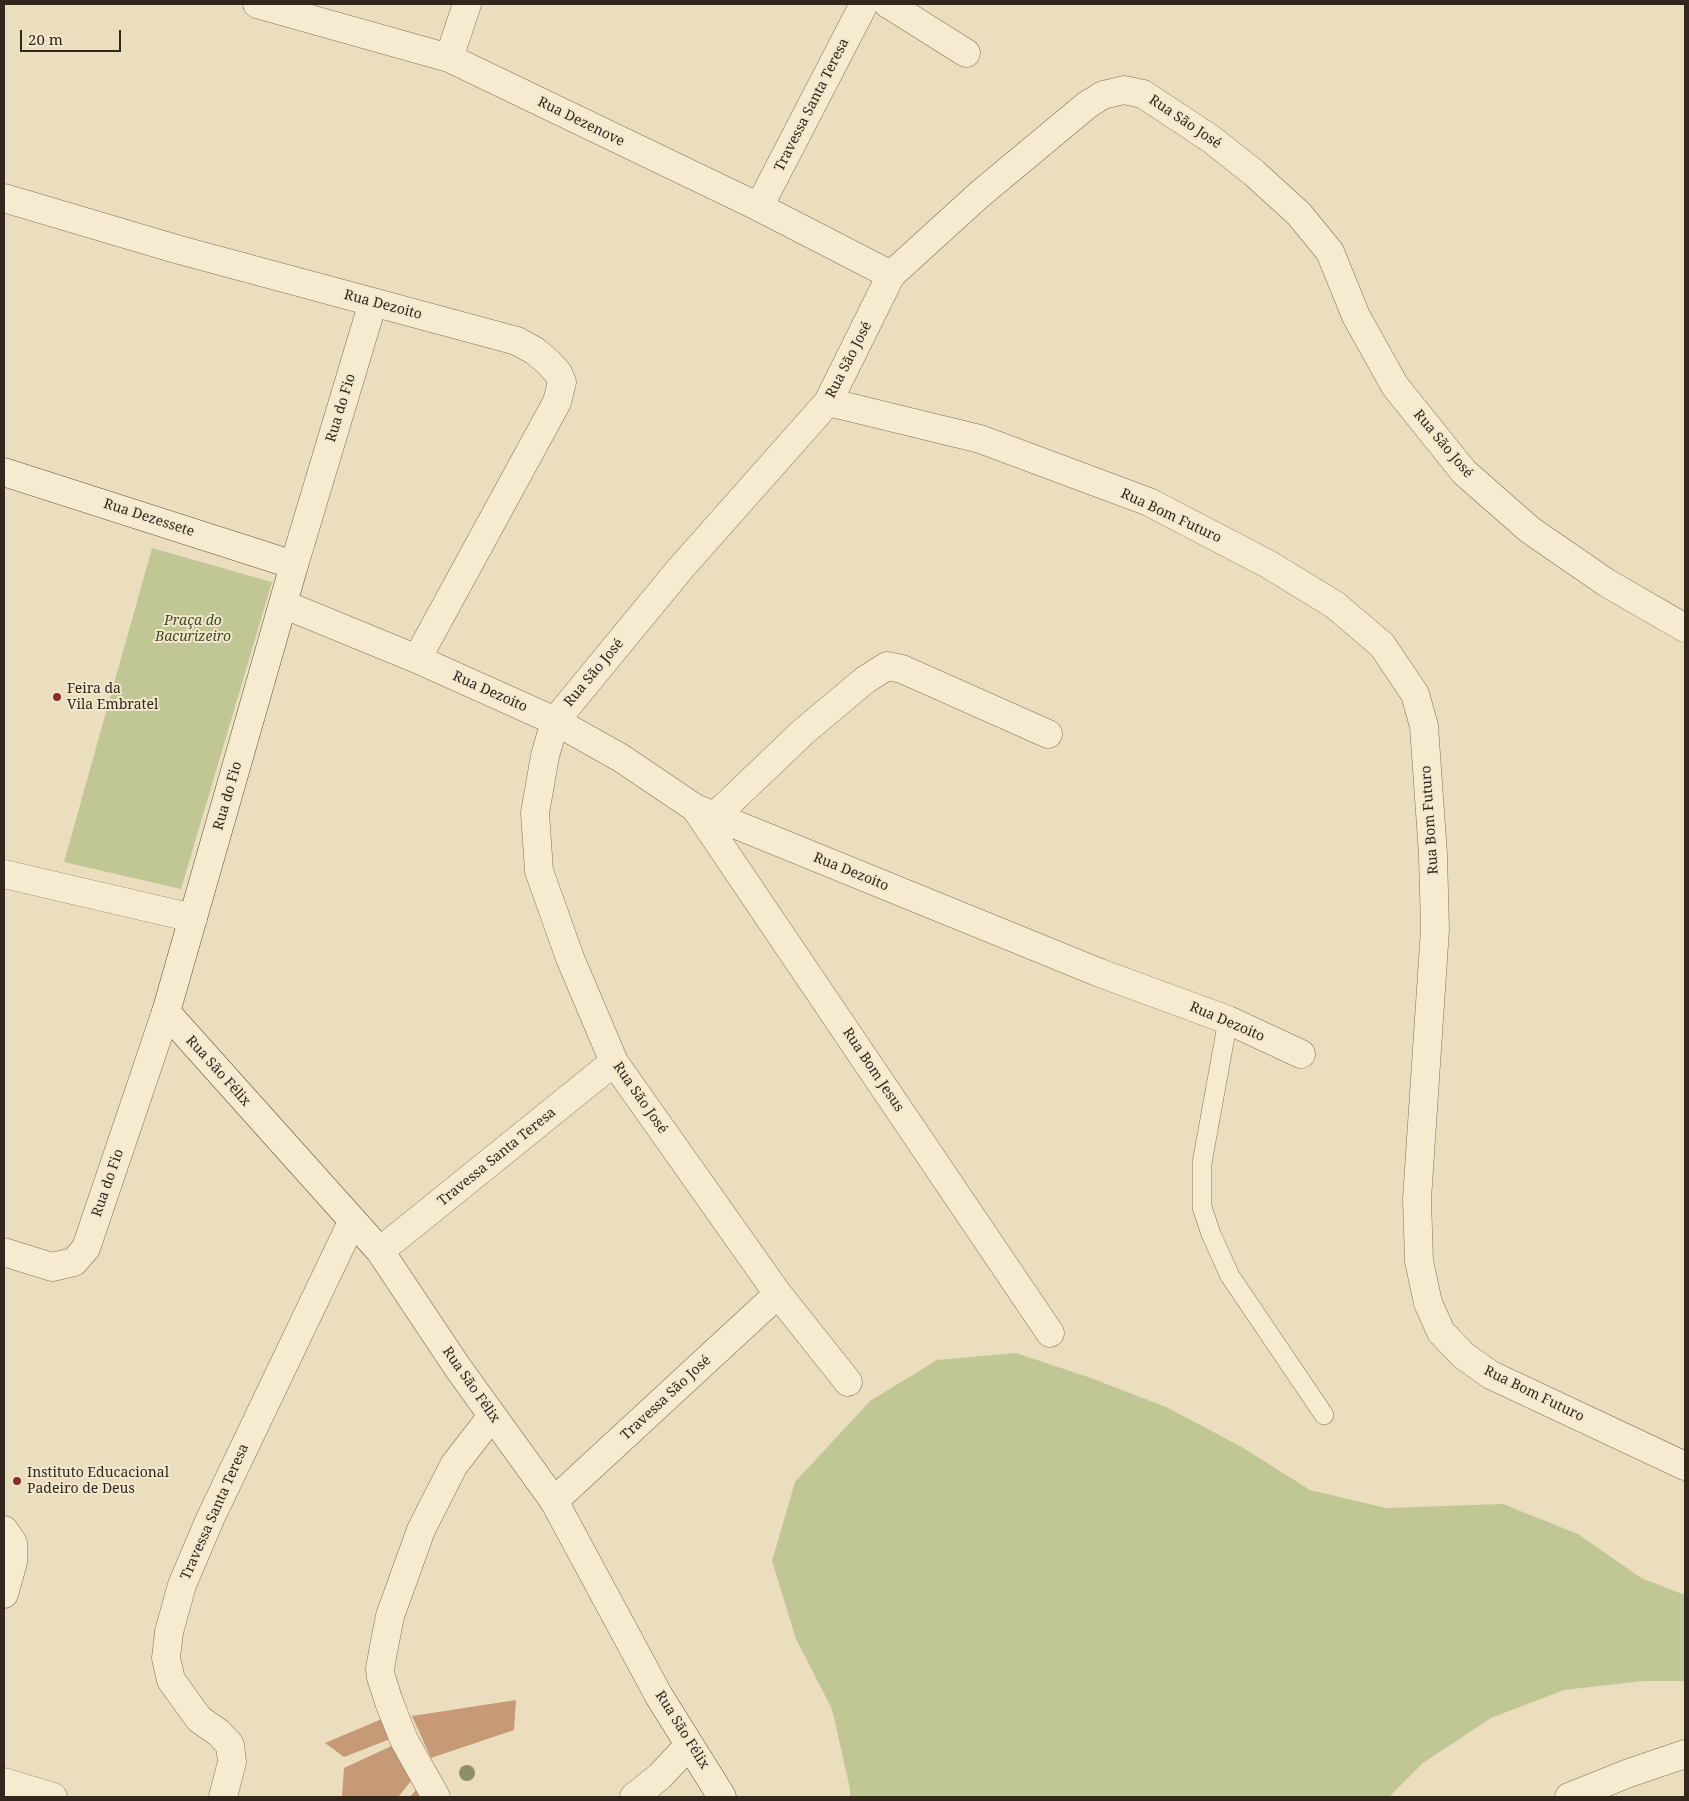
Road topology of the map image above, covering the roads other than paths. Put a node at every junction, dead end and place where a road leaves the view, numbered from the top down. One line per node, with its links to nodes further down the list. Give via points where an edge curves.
1 (257, 4): 6 (street, Rua Dezenove)
2 (467, 4): 6 (street)
3 (864, 4): 8 (street, Travessa Santa Teresa)
4 (888, 4): 5 (street)
5 (966, 53)
6 (449, 58): 8 (street, Rua Dezenove)
7 (4, 198): 10 (street, Rua Dezoito)
8 (759, 207): 9 (street, Rua Dezenove)
9 (891, 275): 11 (street, Rua São José); 15 (street, Rua São José, via 980,194 1087,105 1104,95 1124,90 1143,94 1211,139 1299,214 1330,252 1356,316 1395,386 1464,472 1530,530 1607,583)
10 (373, 302): 13 (street, Rua do Fio); 16 (street, Rua Dezoito, via 517,341 548,362 562,382 557,402)
11 (828, 402): 17 (street, Rua São José, via 680,569); 34 (street, Rua Bom Futuro, via 980,439 1149,502 1302,584 1335,605 1382,644 1414,694 1424,726 1434,855 1435,929 1417,1199 1418,1261 1428,1303 1441,1332 1464,1356 1491,1375)
12 (4, 472): 13 (street, Rua Dezessete)
13 (294, 565): 14 (street, Rua do Fio)
14 (283, 604): 16 (street, Rua Dezoito); 21 (street, Rua do Fio)
15 (1685, 628)
16 (417, 659): 17 (street, Rua Dezoito)
17 (555, 721): 19 (street, Rua Dezoito, via 621,758); 25 (street, Rua São José, via 535,813 539,871 570,958)
18 (1048, 734): 19 (street, via 902,669 887,666 865,680)
19 (705, 812): 23 (street, Rua Dezoito, via 1100,973); 30 (street, Rua Bom Jesus)
20 (4, 874): 21 (street)
21 (193, 918): 22 (street, Rua do Fio)
22 (166, 1012): 26 (street, Rua São Félix); 28 (street, Rua do Fio, via 86,1248 74,1262 52,1266)
23 (1228, 1020): 24 (street, Rua Dezoito); 32 (lane, via 1202,1163 1202,1207 1230,1276)
24 (1301, 1054)
25 (614, 1062): 27 (street, Travessa Santa Teresa); 29 (street, Rua São José)
26 (352, 1222): 27 (street, Rua São Félix); 42 (street, Travessa Santa Teresa, via 210,1519 182,1585 169,1632 166,1658 171,1680 199,1719 220,1733 230,1745 232,1762)
27 (380, 1251): 33 (street, Rua São Félix)
28 (4, 1252)
29 (778, 1294): 31 (street, Rua São José); 35 (street, Travessa São José)
30 (1050, 1333)
31 (848, 1382)
32 (1324, 1415)
33 (492, 1416): 35 (street, Rua São Félix); 43 (street, via 454,1465 421,1530 390,1616 380,1669 404,1740)
34 (1685, 1466)
35 (554, 1501): 38 (street, Rua São Félix)
36 (4, 1530): 37 (street, via 13,1543 13,1562)
37 (4, 1594)
38 (689, 1745): 44 (street); 45 (street, Rua São Félix)
39 (1685, 1754): 46 (street)
40 (4, 1782): 41 (street)
41 (52, 1797)
42 (223, 1797)
43 (436, 1797)
44 (635, 1797)
45 (722, 1797)
46 (1569, 1797)

